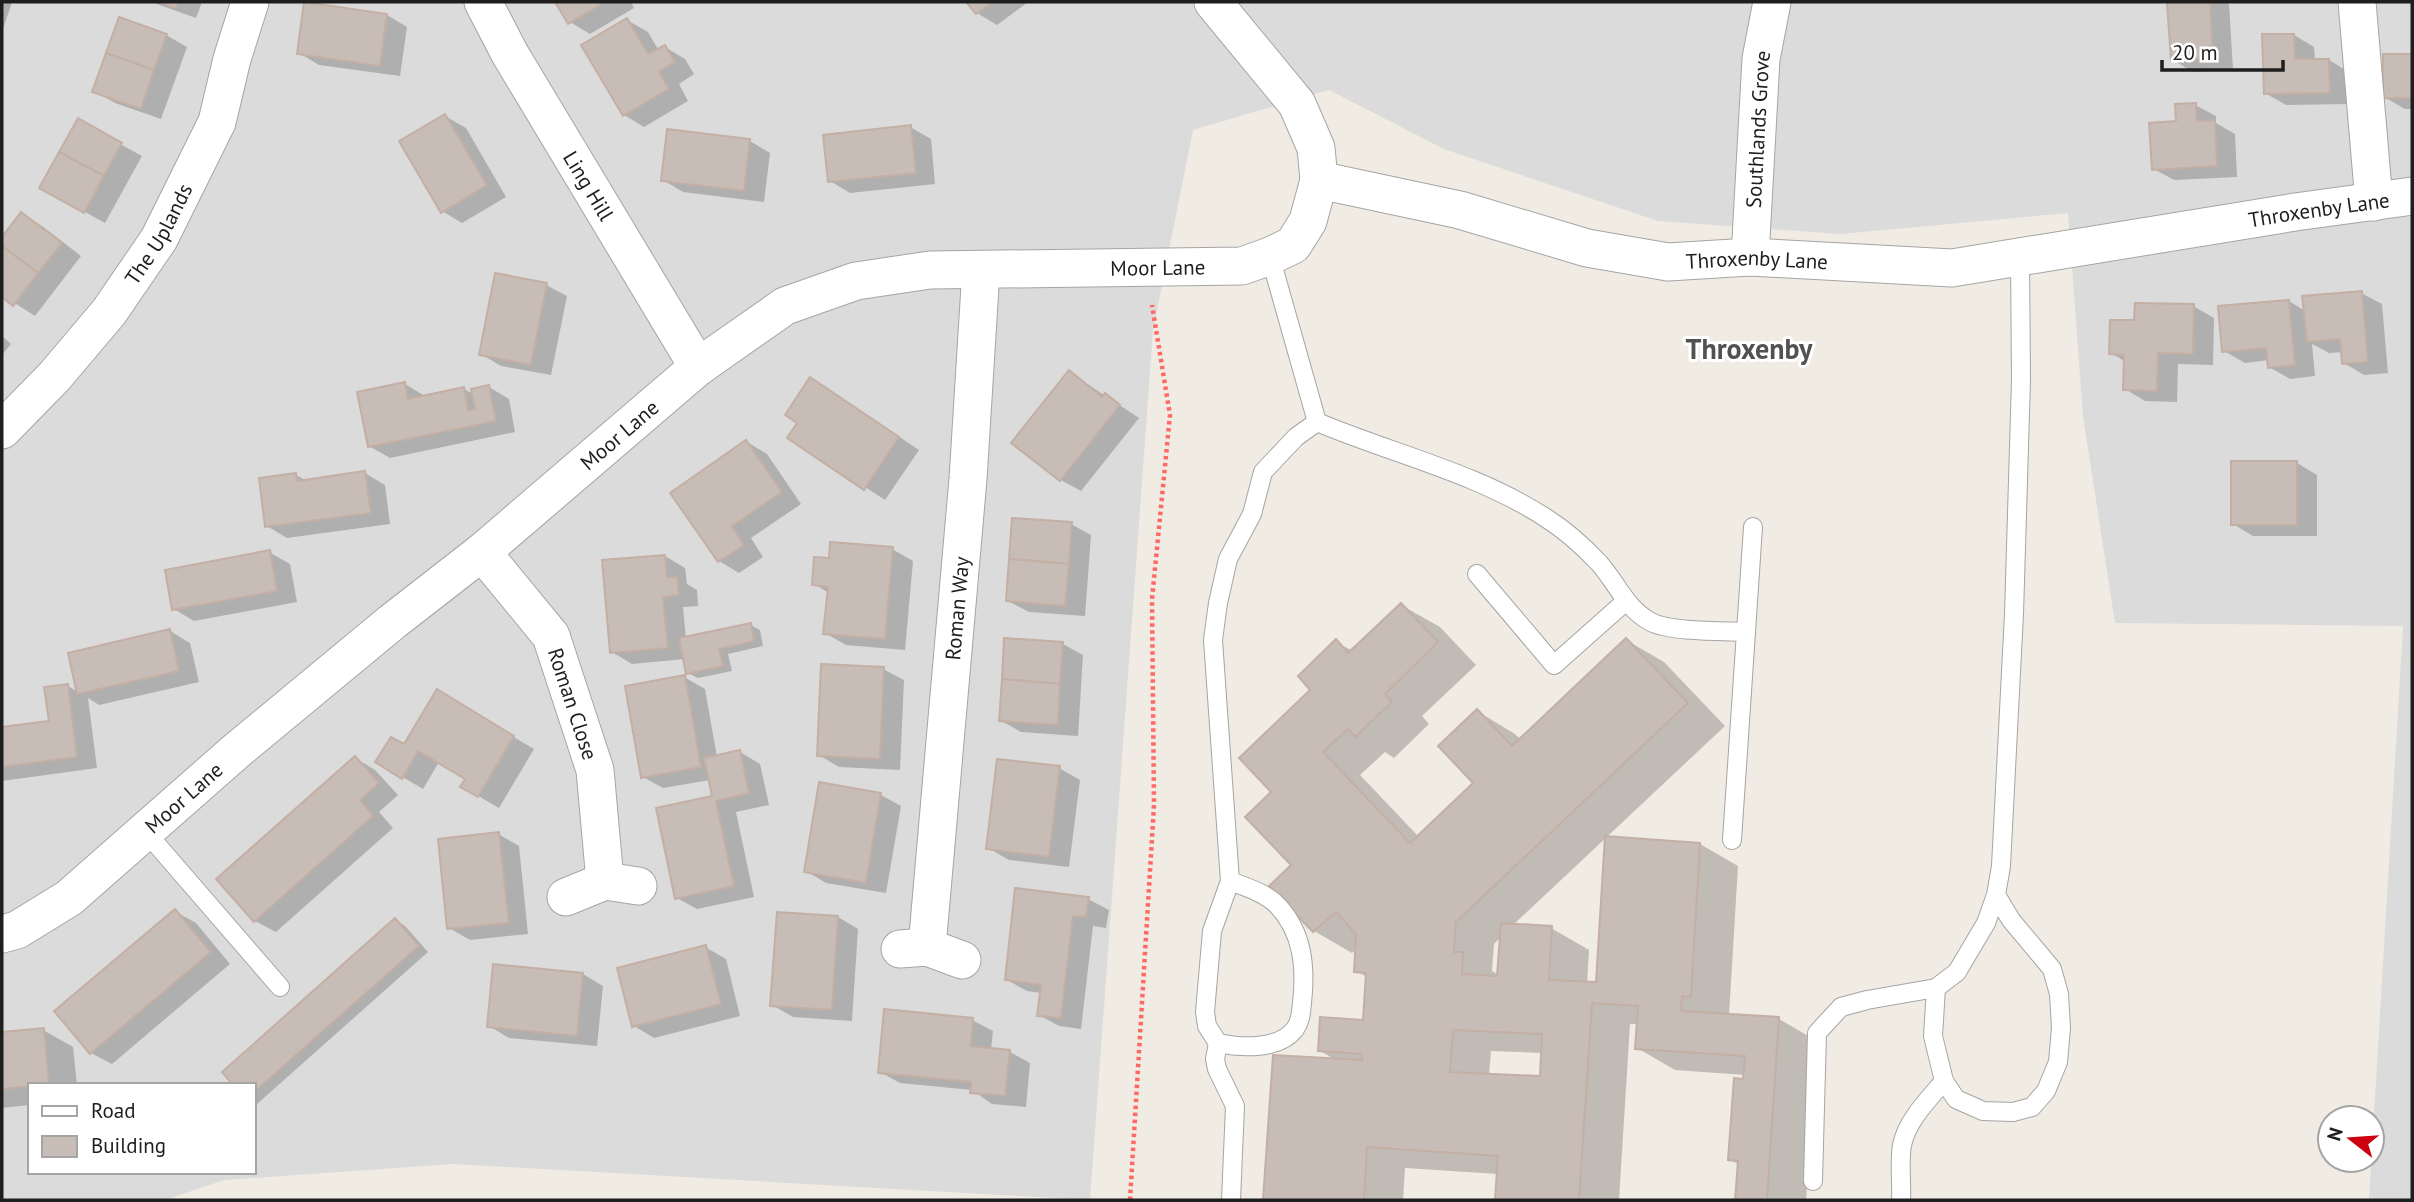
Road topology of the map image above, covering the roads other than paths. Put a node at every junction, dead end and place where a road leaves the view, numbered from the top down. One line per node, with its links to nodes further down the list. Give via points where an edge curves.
1 (250, 2): 15 (street, The Uplands, via 217,122 159,239 109,312)
2 (483, 2): 13 (street, Ling Hill)
3 (1213, 2): 6 (street, via 1297,104 1316,148)
4 (1772, 2): 10 (street, Southlands Grove, via 1761,59)
5 (2357, 2): 8 (street)
6 (1320, 180): 9 (street, Moor Lane, via 1308,221 1293,245); 10 (street, Throxenby Lane, via 1460,210 1587,248 1668,262)
7 (2412, 196): 8 (street, Throxenby Lane)
8 (2374, 202): 11 (street, Throxenby Lane)
9 (1270, 256): 12 (street, Moor Lane, via 1242,267); 14 (lane)
10 (1750, 257): 11 (street, Throxenby Lane, via 1952,268)
11 (2020, 257): 24 (lane, via 2014,614)
12 (981, 271): 13 (street, Moor Lane, via 930,270 856,281 785,306); 27 (street, Roman Way, via 968,479 913,948)
13 (698, 367): 17 (street, Moor Lane)
14 (1317, 422): 19 (lane, via 1497,491 1546,518 1600,564); 23 (lane, via 1264,472 1252,514 1228,558 1218,603 1213,640)
15 (2, 430)
16 (1752, 527): 20 (lane)
17 (482, 552): 21 (street, Moor Lane, via 329,674); 25 (street, Roman Close, via 551,636 595,771 622,884)
18 (1477, 574): 19 (lane, via 1554,665)
19 (1626, 601): 20 (lane, via 1652,623)
20 (1746, 632): 22 (lane)
21 (145, 831): 26 (street, Moor Lane, via 69,898 17,930); 28 (lane)
22 (1732, 840)
23 (1230, 881): 30 (lane, via 1212,931 1205,1012 1207,1026); 30 (lane, via 1276,904 1293,925 1300,942 1304,980 1300,1019 1294,1030 1279,1040 1241,1048)
24 (1996, 895): 29 (lane, via 1986,923 1957,972); 31 (lane, via 2052,970 2059,994 2058,1062 2046,1091 2032,1107 2013,1112 1983,1111 1956,1099)
25 (566, 897)
26 (2, 934)
27 (962, 960)
28 (280, 987)
29 (1936, 988): 31 (lane, via 1933,1035); 32 (lane, via 1841,1007 1817,1033)
30 (1219, 1043): 33 (lane, via 1217,1069 1235,1106)
31 (1944, 1081): 34 (lane, via 1908,1129 1902,1145)
32 (1813, 1181)
33 (1231, 1200)
34 (1901, 1200)

